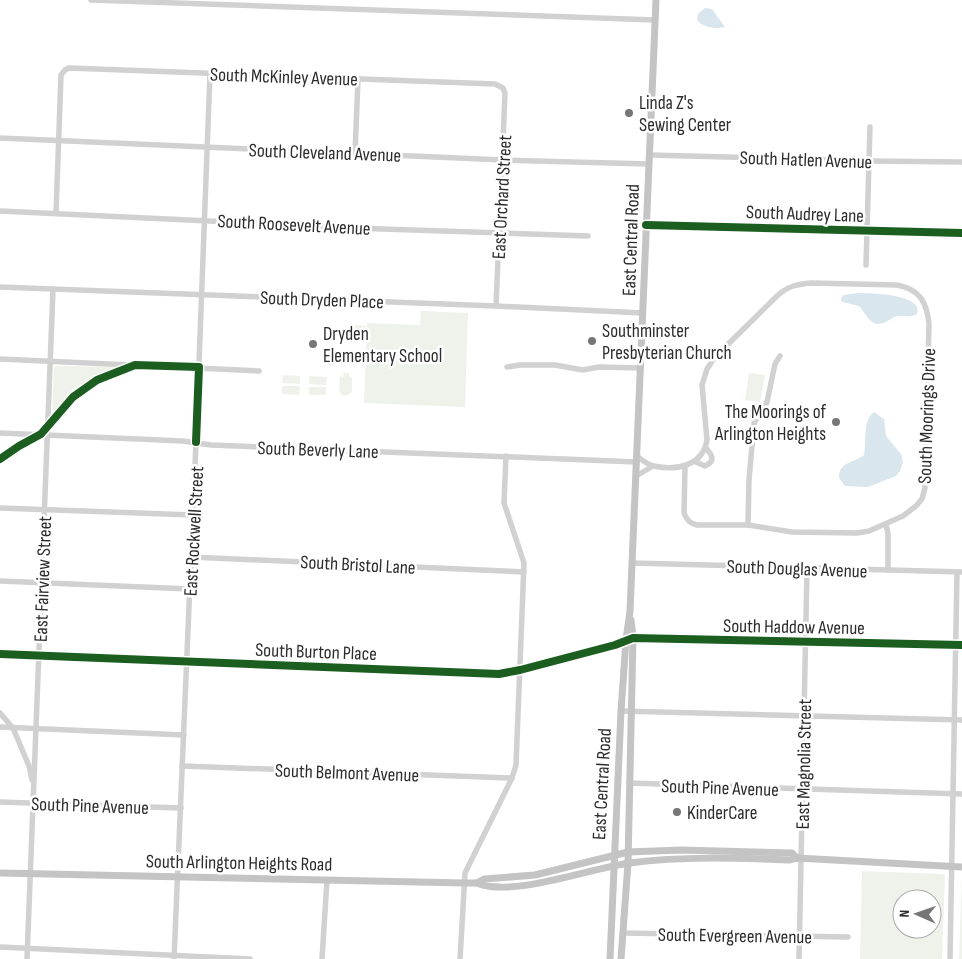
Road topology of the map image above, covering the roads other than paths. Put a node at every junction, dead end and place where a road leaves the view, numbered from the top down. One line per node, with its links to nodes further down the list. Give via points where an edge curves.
1 (91, 0): 3 (street)
2 (656, 0): 4 (main road, East Central Road)
3 (213, 2): 4 (street)
4 (655, 20): 13 (main road, East Central Road)
5 (210, 73): 6 (street, South McKinley Avenue); 10 (street, South McKinley Avenue, via 69,68 61,75); 11 (street, East Rockwell Street)
6 (358, 79): 7 (street, South McKinley Avenue, via 495,84); 12 (street)
7 (503, 88): 14 (street, East Orchard Street)
8 (870, 127): 15 (street)
9 (0, 138): 10 (street, South Cleveland Avenue)
10 (58, 140): 11 (street, South Cleveland Avenue); 19 (street)
11 (207, 148): 12 (street, South Cleveland Avenue); 20 (street, East Rockwell Street)
12 (355, 154): 14 (street, South Cleveland Avenue)
13 (650, 155): 15 (street, South Hatlen Avenue); 17 (main road, East Central Road)
14 (503, 160): 17 (street, South Cleveland Avenue); 24 (street, East Orchard Street)
15 (869, 161): 16 (street, South Hatlen Avenue); 22 (street)
16 (962, 162)
17 (649, 164): 21 (main road, East Central Road)
18 (0, 211): 19 (street, South Roosevelt Avenue)
19 (56, 213): 20 (street, South Roosevelt Avenue)
20 (204, 220): 24 (street, South Roosevelt Avenue); 29 (street, East Rockwell Street)
21 (646, 225): 22 (street, South Audrey Lane); 31 (main road, East Central Road)
22 (867, 230): 23 (street, South Audrey Lane); 26 (street)
23 (962, 233)
24 (499, 234): 25 (street, South Roosevelt Avenue); 30 (street, East Orchard Street)
25 (588, 236)
26 (866, 265)
27 (0, 287): 28 (street, South Dryden Place)
28 (53, 289): 29 (street, South Dryden Place); 34 (street)
29 (201, 295): 30 (street, South Dryden Place); 36 (street, East Rockwell Street)
30 (496, 306): 31 (street, South Dryden Place)
31 (643, 313): 38 (main road, East Central Road)
32 (780, 356): 58 (street, via 775,364 767,402 754,423)
33 (0, 359): 34 (street)
34 (50, 361): 35 (street); 40 (street)
35 (135, 365): 36 (street); 40 (street, via 86,387 73,397)
36 (199, 367): 39 (street); 44 (street, East Rockwell Street)
37 (507, 367): 38 (street)
38 (641, 368): 49 (main road, East Central Road)
39 (259, 370)
40 (48, 427): 43 (street)
41 (0, 433): 42 (street, South Beverly Lane)
42 (18, 433): 43 (street, South Beverly Lane); 45 (street)
43 (44, 434): 44 (street, South Beverly Lane); 45 (street); 55 (street, East Fairview Street)
44 (196, 442): 47 (street, South Beverly Lane); 56 (street, East Rockwell Street)
45 (20, 446): 48 (street)
46 (706, 448): 50 (street); 50 (street, South Moorings Drive, via 713,459 710,464 705,466); 57 (street, South Moorings Drive, via 704,377 715,356 778,295 796,284 907,287 918,294 926,306 929,324 926,488 916,506)
47 (506, 456): 49 (street, South Beverly Lane); 63 (street, via 504,503 523,556)
48 (0, 459)
49 (637, 459): 51 (street); 53 (main road, East Central Road)
50 (694, 461): 52 (street)
51 (653, 466): 52 (street); 53 (street)
52 (685, 467): 58 (street, South Moorings Drive, via 686,520 706,526)
53 (636, 476): 60 (main road, East Central Road)
54 (0, 508): 55 (street)
55 (44, 509): 56 (street); 66 (street, East Fairview Street)
56 (193, 516): 59 (street, East Rockwell Street)
57 (886, 524): 58 (street, South Moorings Drive, via 857,533); 62 (street)
58 (748, 526)
59 (192, 557): 63 (street, South Bristol Lane); 67 (street, East Rockwell Street)
60 (632, 563): 61 (street, South Douglas Avenue); 68 (main road, East Central Road)
61 (807, 569): 62 (street, South Douglas Avenue); 69 (street, East Magnolia Street)
62 (888, 570): 64 (street, South Douglas Avenue)
63 (524, 572): 74 (street)
64 (960, 572): 70 (street)
65 (0, 581): 66 (street)
66 (42, 582): 67 (street); 72 (street, East Fairview Street)
67 (190, 589): 73 (street, East Rockwell Street)
68 (630, 639): 69 (street, South Haddow Avenue); 74 (street, South Burton Place); 75 (main road, East Central Road); 76 (main road, East Central Road)
69 (806, 642): 70 (street, South Haddow Avenue); 78 (street, East Magnolia Street)
70 (959, 645): 79 (street)
71 (0, 654): 72 (street, South Burton Place)
72 (39, 656): 73 (street, South Burton Place); 83 (street, East Fairview Street)
73 (187, 662): 74 (street, South Burton Place, via 499,674); 84 (street, East Rockwell Street)
74 (520, 670): 86 (street, via 516,765)
75 (621, 710): 76 (street); 96 (main road, East Central Road)
76 (631, 711): 78 (street); 87 (main road, East Central Road)
77 (0, 712): 82 (street)
78 (804, 716): 79 (street); 89 (street, East Magnolia Street)
79 (955, 720): 80 (street); 90 (street)
80 (962, 720)
81 (0, 727): 82 (street)
82 (13, 728): 83 (street); 88 (street)
83 (36, 729): 84 (street); 88 (street, East Fairview Street)
84 (184, 735): 85 (street, East Rockwell Street)
85 (182, 766): 86 (street, South Belmont Avenue); 94 (street, East Rockwell Street)
86 (512, 778): 106 (street, via 465,872)
87 (629, 783): 89 (street, South Pine Avenue); 95 (main road, East Central Road)
88 (34, 786): 93 (street, East Fairview Street)
89 (803, 790): 90 (street, South Pine Avenue); 97 (street, East Magnolia Street)
90 (954, 794): 91 (street, South Pine Avenue); 100 (street)
91 (962, 794)
92 (0, 802): 93 (street, South Pine Avenue)
93 (33, 804): 94 (street, South Pine Avenue); 103 (street, East Fairview Street)
94 (180, 808): 104 (street, East Rockwell Street)
95 (628, 852): 96 (main road, South Arlington Heights Road); 97 (main road, South Arlington Heights Road, via 792,853); 98 (main road, East Central Road)
96 (614, 855): 99 (main road, East Central Road); 107 (main road, South Arlington Heights Road, via 535,875 484,879)
97 (799, 858): 98 (main road, South Arlington Heights Road, via 679,859); 100 (main road, South Arlington Heights Road); 109 (street, East Magnolia Street)
98 (628, 863): 99 (main road, South Arlington Heights Road); 108 (main road, East Central Road)
99 (614, 866): 107 (main road, South Arlington Heights Road, via 534,884 486,887); 118 (main road, East Central Road)
100 (952, 867): 101 (main road, South Arlington Heights Road); 121 (street)
101 (962, 867)
102 (0, 873): 103 (main road, South Arlington Heights Road)
103 (30, 874): 104 (main road, South Arlington Heights Road); 112 (street, East Fairview Street)
104 (178, 877): 105 (main road, South Arlington Heights Road); 113 (street, East Rockwell Street)
105 (327, 880): 106 (main road, South Arlington Heights Road); 116 (street)
106 (465, 883): 107 (main road, South Arlington Heights Road); 117 (street)
107 (476, 883)
108 (623, 933): 109 (street, South Evergreen Avenue); 119 (main road, East Central Road)
109 (799, 936): 110 (street, South Evergreen Avenue); 120 (street, East Magnolia Street)
110 (848, 937)
111 (0, 947): 112 (street)
112 (27, 948): 113 (street); 114 (street, East Fairview Street)
113 (174, 957): 115 (street)
114 (27, 959)
115 (250, 959)
116 (322, 959)
117 (460, 959)
118 (610, 959)
119 (622, 959)
120 (798, 959)
121 (950, 959)

